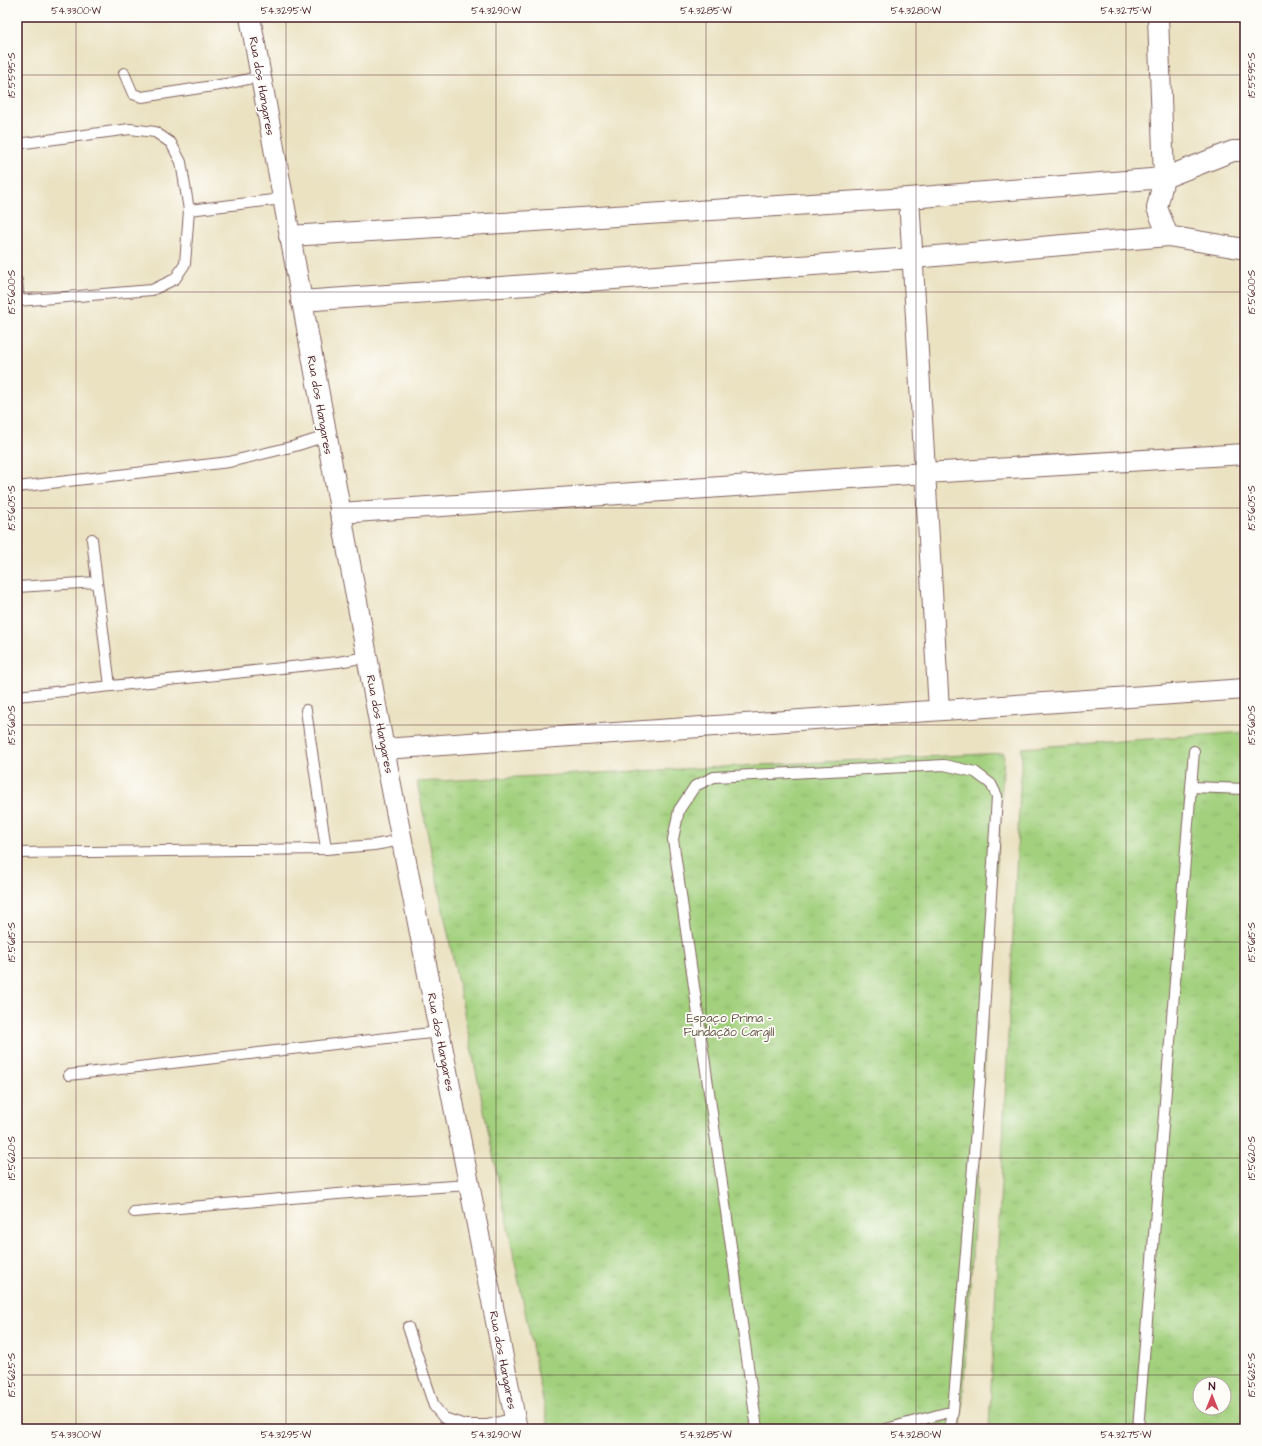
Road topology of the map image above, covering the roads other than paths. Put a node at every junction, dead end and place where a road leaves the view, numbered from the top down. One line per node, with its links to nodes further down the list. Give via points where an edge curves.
1 (250, 17): 4 (street, Rua dos Hangares)
2 (1158, 17): 7 (street)
3 (124, 73): 4 (lane, via 133,94 142,97)
4 (261, 76): 9 (street, Rua dos Hangares)
5 (17, 144): 10 (lane, via 130,129 155,132 171,143 181,162)
6 (1245, 151): 7 (street, via 1233,151)
7 (1164, 178): 8 (street); 12 (street, via 1157,208)
8 (909, 198): 11 (street); 14 (street)
9 (282, 199): 10 (lane); 11 (street, Rua dos Hangares)
10 (188, 210): 16 (lane, via 185,264 175,280 152,290)
11 (289, 236): 17 (street, Rua dos Hangares)
12 (1168, 236): 13 (street); 14 (street)
13 (1245, 249)
14 (913, 258): 17 (street); 20 (street)
15 (17, 281): 16 (lane)
16 (18, 301)
17 (301, 301): 18 (street, Rua dos Hangares)
18 (326, 436): 21 (lane, via 229,462); 22 (street, Rua dos Hangares)
19 (1245, 454): 20 (street)
20 (926, 473): 22 (street); 31 (street)
21 (17, 487)
22 (340, 513): 26 (street, Rua dos Hangares)
23 (92, 539): 24 (lane)
24 (96, 582): 25 (lane); 27 (lane)
25 (17, 587)
26 (367, 657): 27 (lane); 32 (street, Rua dos Hangares)
27 (110, 686): 29 (lane)
28 (1245, 689): 31 (street)
29 (17, 696)
30 (306, 710): 37 (lane)
31 (939, 710): 32 (street)
32 (384, 749): 36 (street, Rua dos Hangares)
33 (1194, 752): 34 (lane)
34 (1191, 787): 35 (lane); 49 (lane)
35 (1245, 789)
36 (402, 840): 37 (lane); 39 (street, Rua dos Hangares)
37 (326, 849): 38 (lane)
38 (17, 853)
39 (439, 1032): 40 (lane); 41 (street, Rua dos Hangares)
40 (69, 1075)
41 (469, 1185): 42 (lane); 45 (street, Rua dos Hangares)
42 (134, 1212)
43 (408, 1327): 45 (lane, via 434,1406 444,1418 465,1425)
44 (953, 1411): 46 (lane, via 980,1080 997,796 991,784 975,772 944,765 714,777 695,786 679,810 673,839); 47 (lane); 48 (lane)
45 (516, 1424)
46 (757, 1429)
47 (886, 1429)
48 (950, 1429)
49 (1138, 1429)

